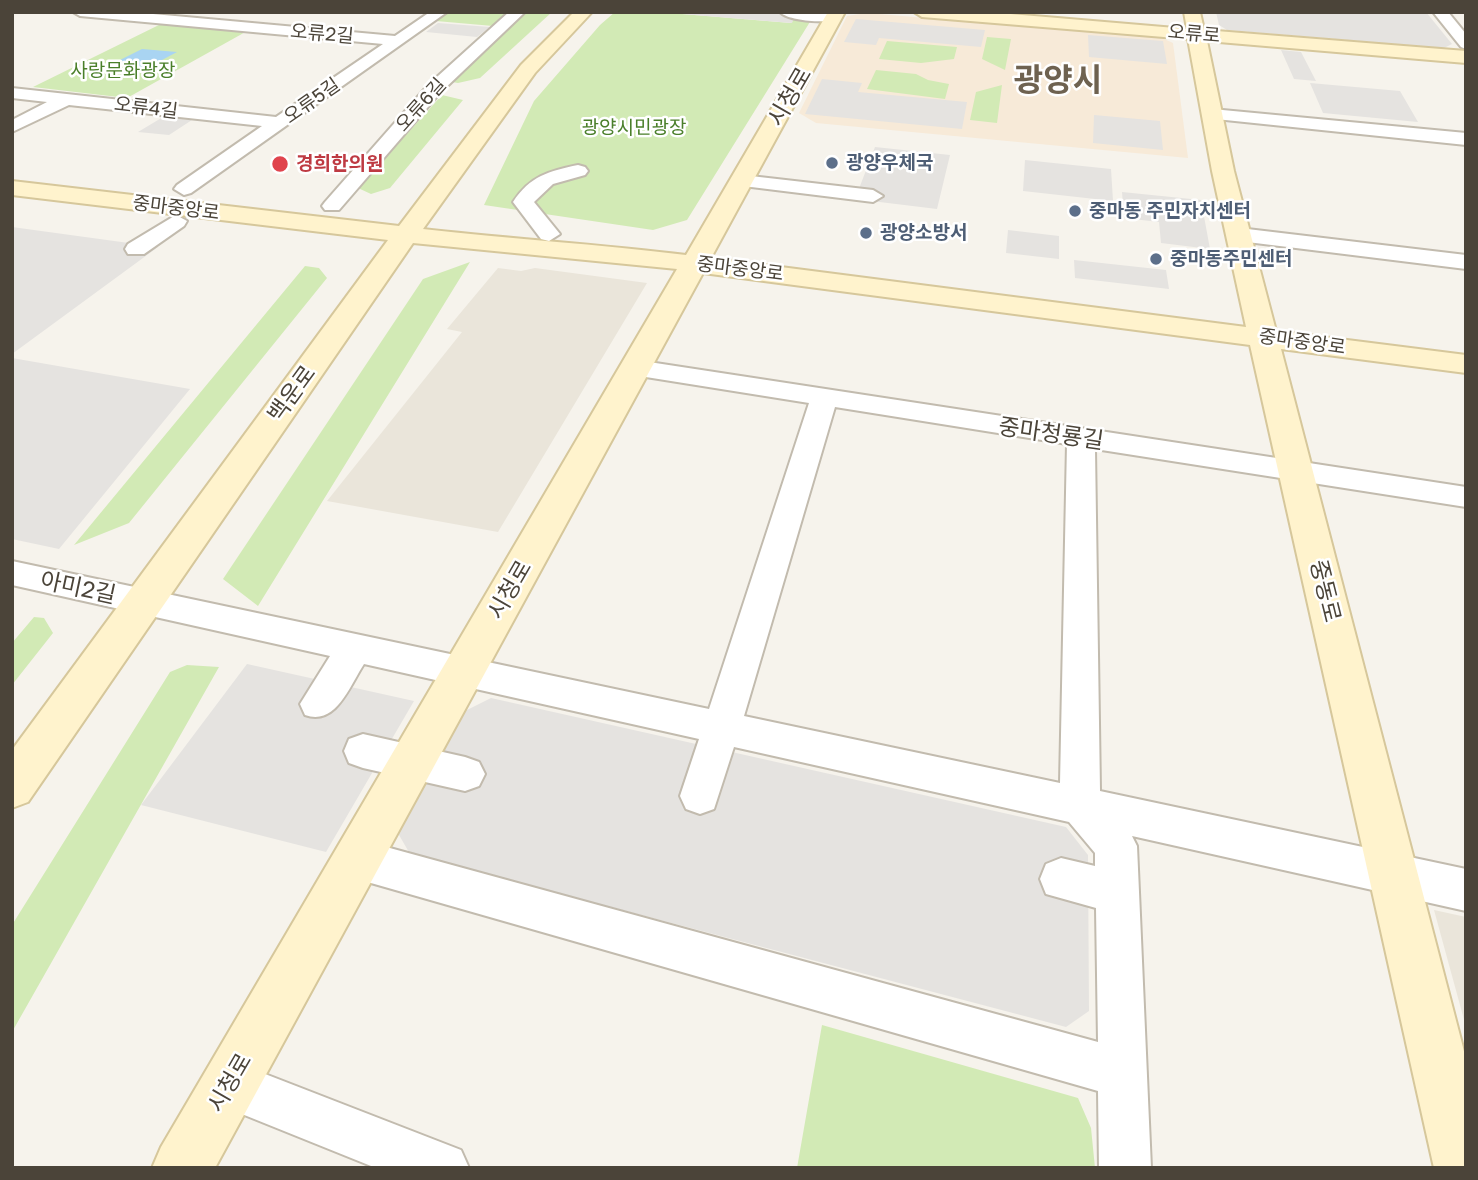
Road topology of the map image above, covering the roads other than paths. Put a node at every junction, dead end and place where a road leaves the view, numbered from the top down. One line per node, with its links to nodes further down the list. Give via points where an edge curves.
1 (80, 12): 9 (street, 오류2길)
2 (232, 12): 13 (street)
3 (440, 12): 16 (street, 오류5길)
4 (518, 12): 31 (street, 오류6길, via 433,89)
5 (584, 12): 34 (main road, 백운로, via 528,69)
6 (922, 12): 12 (main road, 오류로)
7 (1440, 12): 15 (street)
8 (788, 13): 10 (street)
9 (158, 15): 13 (street, 오류2길)
10 (836, 15): 26 (main road, 시청로)
11 (291, 18): 14 (street)
12 (1194, 23): 17 (main road, 오류로); 20 (main road, 중동로)
13 (210, 24): 14 (street, 오류2길)
14 (271, 30): 16 (street, 오류2길)
15 (1463, 36)
16 (398, 41): 21 (street, 오류5길)
17 (1466, 57)
18 (12, 93): 19 (street, 오류4길)
19 (67, 99): 21 (street, 오류4길); 22 (street)
20 (1212, 114): 23 (street); 35 (main road, 중동로)
21 (279, 123): 28 (street, 오류5길)
22 (12, 127)
23 (1466, 139)
24 (12, 170): 28 (main road, 중마중앙로)
25 (578, 171): 36 (street, via 532,186 523,202)
26 (741, 181): 29 (street); 39 (main road, 시청로)
27 (12, 188): 33 (main road, 중마중앙로)
28 (184, 189): 31 (main road, 중마중앙로)
29 (873, 196)
30 (12, 203): 32 (main road, via 139,221)
31 (332, 206): 34 (main road, 중마중앙로)
32 (176, 221): 33 (main road); 37 (street)
33 (293, 221): 34 (main road, 중마중앙로)
34 (413, 225): 36 (main road, 중마중앙로); 49 (main road, 백운로)
35 (1240, 235): 38 (street); 40 (main road, 중동로)
36 (541, 242): 39 (main road, 중마중앙로)
37 (136, 249)
38 (1466, 262)
39 (695, 264): 40 (main road, 중마중앙로); 43 (main road, 시청로)
40 (1262, 328): 41 (main road, 중마중앙로); 42 (main road, 중마중앙로); 46 (main road, 중동로)
41 (1466, 346)
42 (1466, 364)
43 (636, 368): 44 (street, 중마청룡길); 51 (main road, 시청로)
44 (824, 399): 45 (street, 중마청룡길); 53 (street)
45 (1081, 438): 46 (street, 중마청룡길); 59 (street)
46 (1296, 470): 47 (street, 중마청룡길); 61 (main road, 중동로)
47 (1466, 498)
48 (12, 573): 49 (street, 아미2길)
49 (144, 602): 50 (street, 아미2길); 57 (main road, 백운로)
50 (355, 648): 51 (street, 아미2길); 52 (street)
51 (463, 671): 53 (street, 아미2길); 55 (main road, 시청로)
52 (318, 704)
53 (722, 727): 58 (street); 59 (street, 아미2길)
54 (363, 751): 55 (street)
55 (412, 762): 56 (street); 60 (main road, 시청로)
56 (465, 774)
57 (12, 787)
58 (700, 796)
59 (1080, 805): 61 (street, 아미2길); 64 (street, via 1116,846)
60 (357, 859): 65 (street); 66 (main road, 시청로)
61 (1393, 874): 63 (street, 아미2길); 70 (main road, 중동로)
62 (1061, 879): 64 (street)
63 (1466, 890)
64 (1117, 892): 65 (street)
65 (1122, 1073): 69 (street)
66 (229, 1085): 67 (main road, 시청로); 68 (street)
67 (182, 1168)
68 (443, 1168)
69 (1125, 1168)
70 (1464, 1168)

